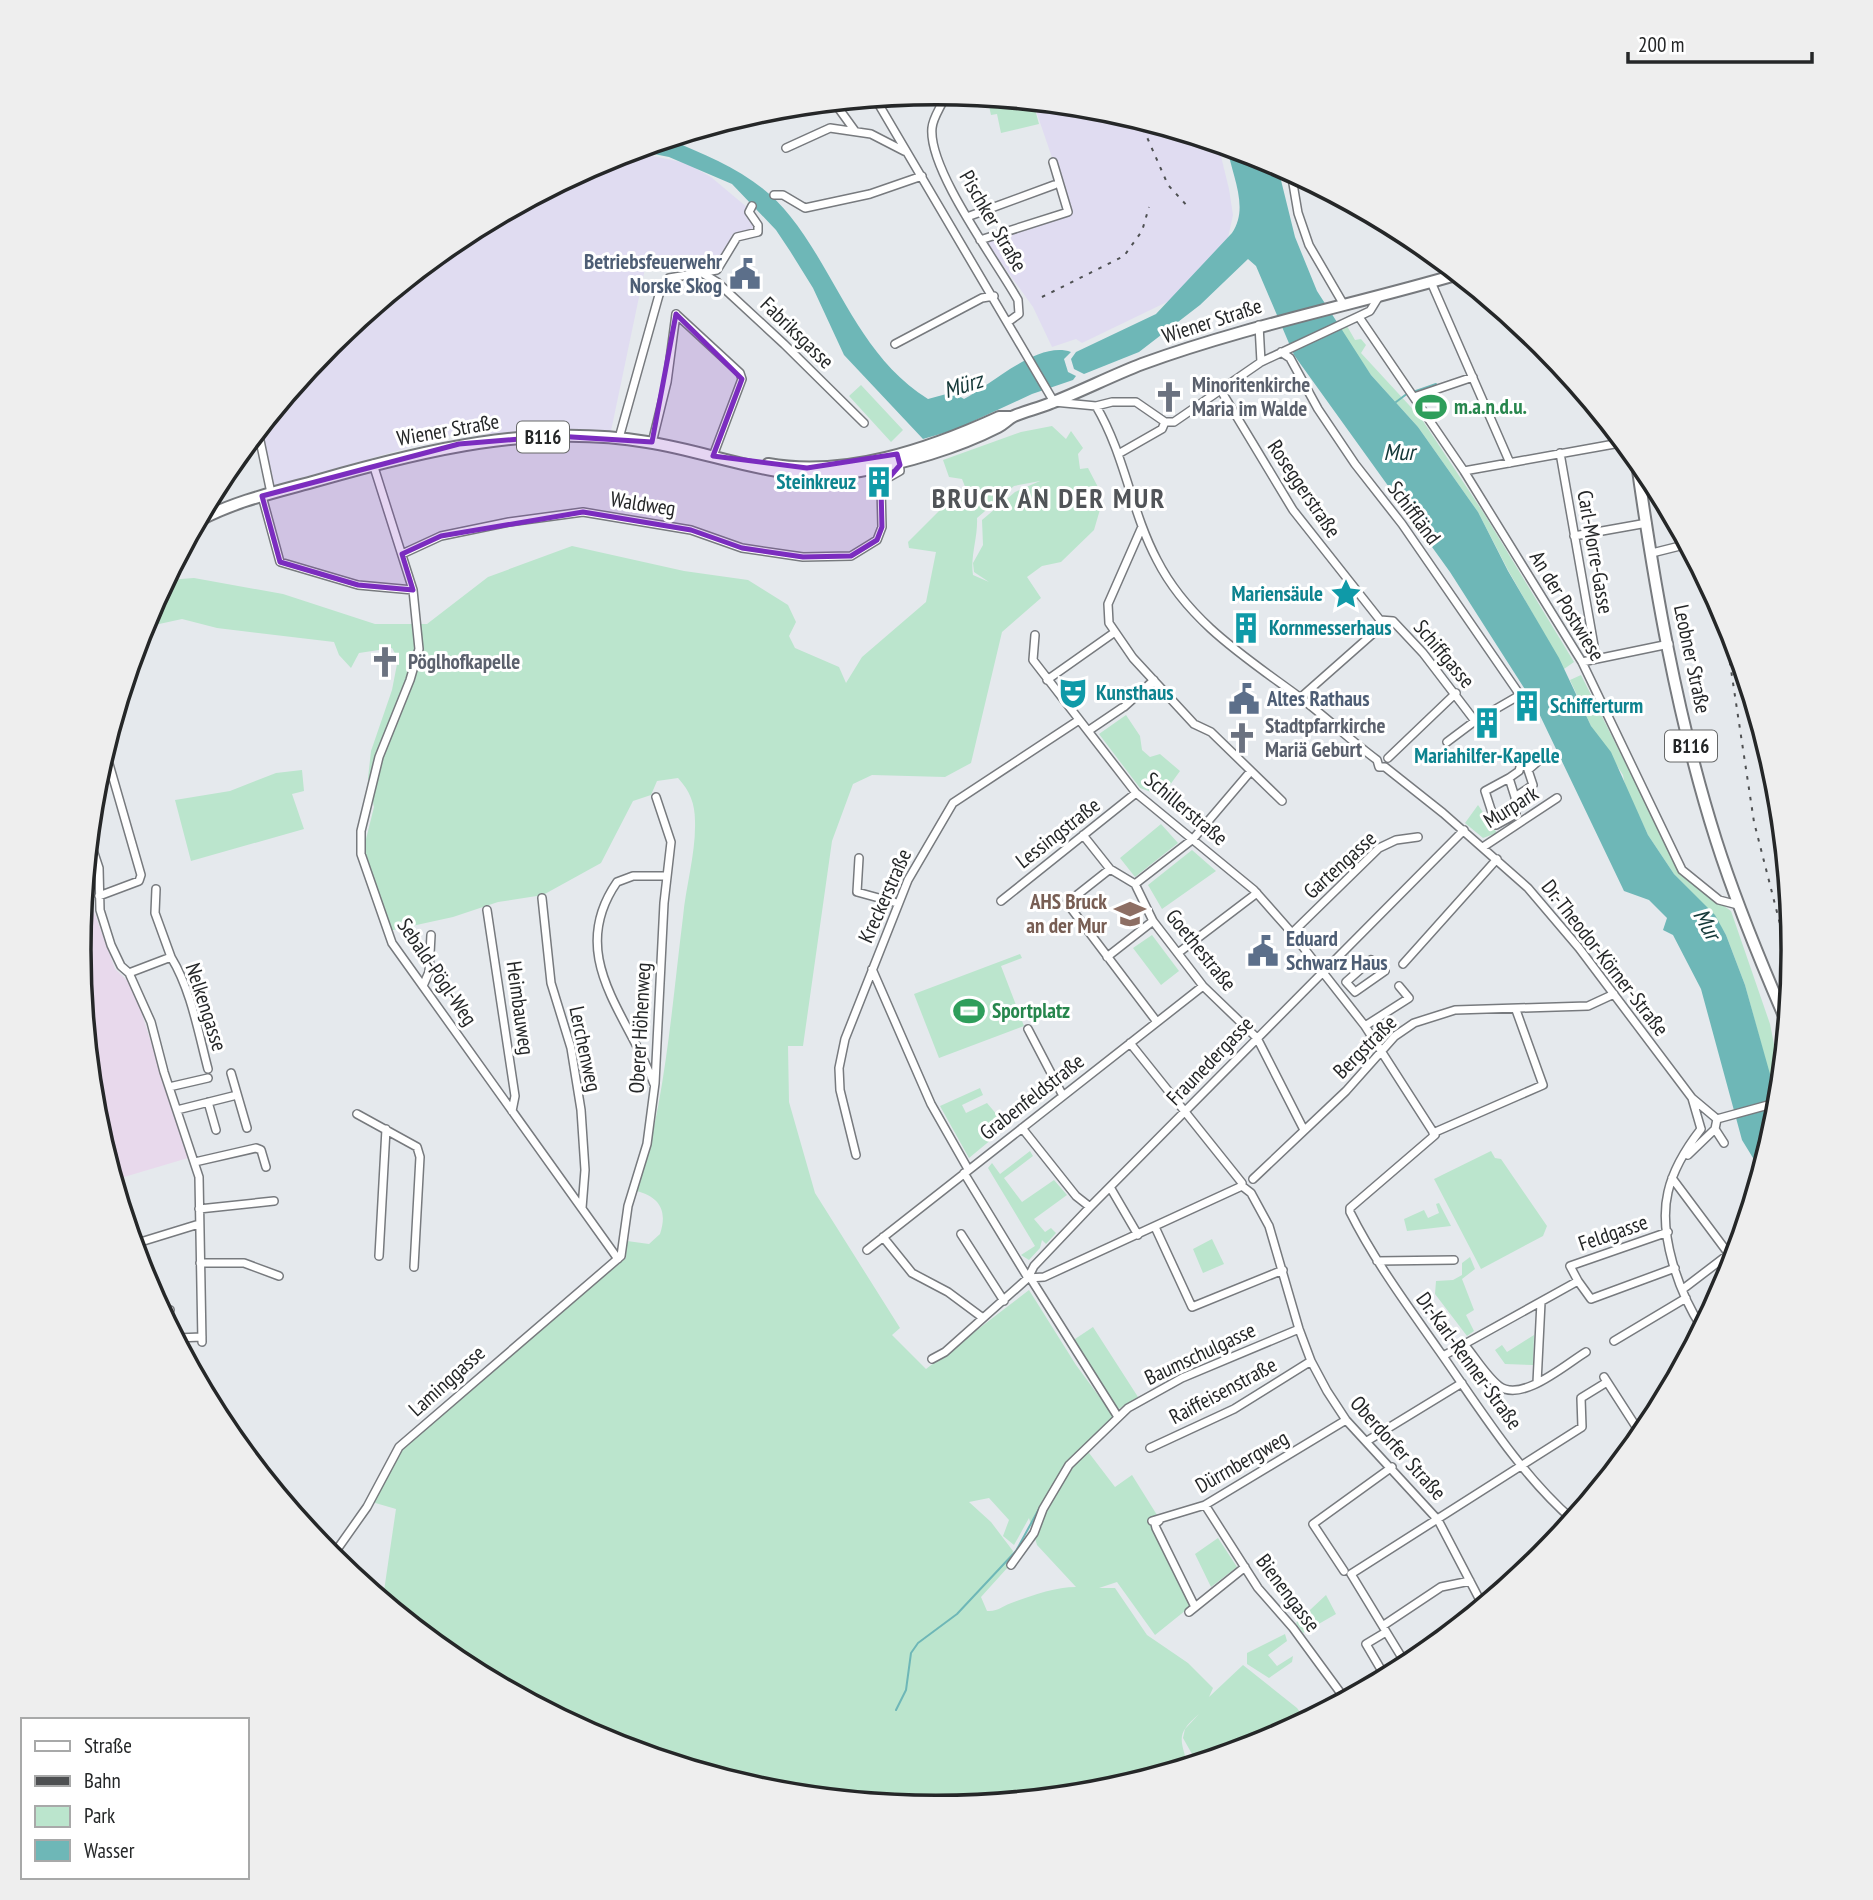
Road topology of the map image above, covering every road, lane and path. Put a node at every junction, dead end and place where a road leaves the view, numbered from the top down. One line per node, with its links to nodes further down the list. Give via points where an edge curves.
1 (941, 105): 13 (street, Pischker Straße, via 932,134 944,173)
2 (880, 106): 6 (street)
3 (840, 110): 4 (street)
4 (855, 131): 5 (street, via 825,129); 6 (street, via 888,141)
5 (786, 148)
6 (910, 156): 8 (street)
7 (1053, 162): 14 (street, via 1068,212)
8 (922, 176): 11 (street, via 870,194 805,208); 18 (street)
9 (1293, 184): 20 (street, via 1309,245)
10 (1054, 185): 13 (street)
11 (775, 195)
12 (752, 206): 15 (street, via 749,212 758,232 738,236 717,270)
13 (967, 217): 14 (street, Pischker Straße)
14 (980, 240): 22 (street, Pischker Straße, via 1019,303 1019,314)
15 (702, 273): 33 (street, Fabriksgasse, via 785,344); 34 (street, via 669,278 659,295)
16 (1447, 276): 17 (main road)
17 (1432, 282): 19 (main road, Wiener Straße); 27 (street)
18 (994, 296): 22 (street); 24 (street)
19 (1378, 298): 20 (main road, Wiener Straße); 21 (street, via 1370,311)
20 (1341, 305): 23 (main road, Wiener Straße)
21 (1359, 317): 25 (street); 29 (street, An der Postwiese)
22 (1009, 322): 30 (street)
23 (1261, 324): 26 (street); 30 (main road, Wiener Straße, via 1102,379)
24 (895, 344)
25 (1284, 351): 26 (street); 66 (street, Schiffländ, via 1347,452 1520,695)
26 (1261, 362): 28 (street)
27 (1473, 377): 29 (street); 42 (street)
28 (1220, 389): 32 (street, via 1179,420); 55 (street, Roseggerstraße, via 1293,510)
29 (1411, 393): 44 (street, An der Postwiese)
30 (1054, 402): 31 (street); 41 (main road, Wiener Straße, via 1011,417 972,439)
31 (1097, 407): 32 (street, via 1136,401); 38 (street)
32 (1165, 422): 38 (street, via 1162,429)
33 (864, 423)
34 (620, 438): 36 (main road, Wiener Straße / B116); 43 (main road, Wiener Straße / B116, via 556,436 472,443)
35 (260, 443): 46 (street)
36 (652, 443): 40 (main road, Wiener Straße / B116); 40 (street, via 667,382 676,314 742,379)
37 (1614, 444): 39 (street)
38 (1120, 453): 49 (street)
39 (1560, 453): 42 (street); 50 (street, Carl-Morre-Gasse)
40 (713, 456): 41 (main road, Wiener Straße, via 751,468 802,475 853,472)
41 (898, 457): 53 (street, Waldweg, via 900,471 881,487 882,527 877,540 851,556 803,558 742,548 691,530 583,512 441,536)
42 (1510, 463): 44 (street)
43 (373, 464): 46 (main road, Wiener Straße / B116); 53 (street, Sebald-Pögl-Weg)
44 (1464, 471): 60 (street, An der Postwiese)
45 (1640, 480): 48 (main road, Leobner Straße / B116)
46 (267, 494): 47 (main road, Wiener Straße / B116); 54 (street, via 280,562 358,585)
47 (212, 513)
48 (1647, 523): 50 (street); 52 (main road, Leobner Straße / B116)
49 (1142, 529): 56 (street, via 1106,612); 64 (street, via 1157,562 1209,629)
50 (1574, 536): 59 (street, Carl-Morre-Gasse)
51 (1679, 546): 52 (street)
52 (1653, 553): 58 (main road, Leobner Straße / B116)
53 (402, 554): 54 (street, Sebald-Pögl-Weg)
54 (413, 590): 113 (street, Sebald-Pögl-Weg, via 419,649 379,757 359,842 385,931)
55 (1380, 620): 63 (street, Schiffgasse, via 1393,621); 64 (street, via 1377,630)
56 (1115, 632): 61 (street); 62 (street)
57 (1035, 635): 61 (street, Schillerstraße, via 1033,660)
58 (1669, 644): 59 (street); 101 (main road, Leobner Straße / B116, via 1701,787)
59 (1596, 657): 60 (street)
60 (1582, 662): 101 (street, An der Postwiese, via 1682,870 1719,900)
61 (1047, 680): 65 (street, Schillerstraße)
62 (1154, 680): 67 (street); 75 (street, via 1194,724 1211,732)
63 (1456, 693): 66 (street, Schiffgasse); 70 (street)
64 (1300, 698): 71 (street)
65 (1079, 720): 67 (street, Schillerstraße); 100 (street, Kreckerstraße, via 953,803)
66 (1475, 721): 68 (street)
67 (1088, 731): 77 (street, Schillerstraße)
68 (1447, 742)
69 (1544, 757): 79 (street, Murpark, via 1528,771 1533,785)
70 (1388, 758): 71 (street); 73 (street)
71 (1377, 760): 73 (street, Dr.-Theodor-Körner-Straße)
72 (1520, 767): 76 (street, Murpark)
73 (1385, 768): 83 (street, Dr.-Theodor-Körner-Straße)
74 (111, 770): 97 (street, via 141,876 139,881)
75 (1250, 772): 81 (street); 87 (street)
76 (1509, 778): 79 (street, Murpark); 82 (street, Murpark, via 1485,791)
77 (1136, 793): 85 (street, Lessingstraße); 87 (street, Schillerstraße)
78 (656, 797): 93 (street, Oberer Höhenweg, via 671,842)
79 (1515, 797): 82 (street, Murpark, via 1516,814)
80 (1557, 798): 84 (street, Murpark)
81 (1282, 801)
82 (1496, 825): 84 (street)
83 (1464, 830): 88 (street, Dr.-Theodor-Körner-Straße); 112 (street, Fraunedergasse)
84 (1501, 834): 88 (street, Murpark)
85 (1083, 835): 92 (street); 99 (street, Lessingstraße)
86 (1418, 837): 104 (street, Gartengasse, via 1379,848)
87 (1193, 839): 94 (street); 96 (street, Schillerstraße)
88 (1483, 847): 90 (street, Dr.-Theodor-Körner-Straße)
89 (859, 858): 100 (street, via 857,892)
90 (1497, 859): 109 (street); 118 (street, Dr.-Theodor-Körner-Straße, via 1528,888)
91 (96, 860): 97 (street)
92 (1110, 869): 94 (street); 108 (street, via 1067,903)
93 (666, 876): 129 (street, Oberer Höhenweg); 129 (street, via 633,876 617,882 602,909 596,949 619,1015)
94 (1135, 884): 103 (street, Goethestraße)
95 (156, 889): 107 (street, Nelkengasse, via 155,912)
96 (1256, 893): 104 (street, Schillerstraße); 106 (street)
97 (99, 896): 111 (street, via 111,945)
98 (542, 898): 164 (street, Lerchenweg, via 551,983 571,1048 580,1110 585,1170)
99 (1001, 901)
100 (897, 903): 110 (street, Kreckerstraße)
101 (1738, 905): 119 (main road, Leobner Straße / B116)
102 (487, 911): 136 (street, Heimbauweg, via 515,1096)
103 (1153, 921): 106 (street, Goethestraße); 108 (street)
104 (1292, 933): 112 (street, Schillerstraße)
105 (431, 935): 113 (street, via 429,972)
106 (1178, 953): 114 (street, Goethestraße)
107 (171, 957): 111 (street); 128 (street, Nelkengasse, via 196,1020 208,1073)
108 (1107, 957): 121 (street)
109 (1403, 964)
110 (872, 969): 151 (street, Kreckerstraße, via 839,1068); 155 (street)
111 (129, 973): 128 (street, via 151,1023)
112 (1323, 973): 117 (street, Schillerstraße); 124 (street, Fraunedergasse)
113 (423, 986): 136 (street, Sebald-Pögl-Weg)
114 (1203, 986): 121 (street, Grabenfeldstraße); 124 (street, Goethestraße)
115 (1399, 986): 122 (street, Bergstraße, via 1409,999)
116 (1350, 987): 116 (street, via 1346,982 1371,960 1385,971 1355,992); 117 (street)
117 (1342, 994): 122 (street, Schillerstraße)
118 (1614, 994): 120 (street, Bergstraße, via 1588,1006); 132 (street, Dr.-Theodor-Körner-Straße)
119 (1780, 1006)
120 (1516, 1010): 126 (street, Bergstraße, via 1455,1010 1427,1017 1403,1030); 149 (street, via 1543,1085)
121 (1157, 1022): 125 (street, Grabenfeldstraße)
122 (1365, 1026): 126 (street, Schillerstraße)
123 (1028, 1028): 131 (street)
124 (1258, 1038): 137 (street, Fraunedergasse); 147 (street, Goethestraße)
125 (1130, 1043): 131 (street, Grabenfeldstraße); 137 (street)
126 (1380, 1051): 147 (street, Bergstraße); 149 (street, Schillerstraße)
127 (231, 1073): 130 (street)
128 (169, 1087): 135 (street)
129 (655, 1087): 175 (street, Oberer Höhenweg, via 647,1144)
130 (237, 1096): 133 (street); 142 (street)
131 (1063, 1096): 143 (street, Grabenfeldstraße)
132 (1692, 1098): 138 (street, Dr.-Theodor-Körner-Straße); 140 (street, Dr.-Theodor-Körner-Straße)
133 (208, 1102): 135 (street); 146 (street)
134 (1768, 1105): 141 (street)
135 (177, 1110): 153 (street)
136 (512, 1111): 164 (street, Sebald-Pögl-Weg)
137 (1185, 1112): 158 (street); 159 (street, Fraunedergasse)
138 (1710, 1113): 140 (street); 141 (street, Dr.-Theodor-Körner-Straße)
139 (357, 1114): 144 (street)
140 (1699, 1118): 145 (street, Dr.-Theodor-Körner-Straße)
141 (1718, 1118): 148 (street)
142 (247, 1128)
143 (1022, 1128): 155 (street, Grabenfeldstraße); 162 (street)
144 (386, 1129): 174 (street); 180 (street, via 412,1143 420,1157)
145 (1701, 1129): 148 (street); 152 (street)
146 (216, 1130)
147 (1304, 1130): 157 (street, Bergstraße)
148 (1712, 1130): 150 (street); 152 (street)
149 (1434, 1134): 177 (street, Dr.-Karl-Renner-Straße, via 1350,1208)
150 (1724, 1143)
151 (856, 1155)
152 (1682, 1160): 156 (street)
153 (195, 1162): 154 (street, via 256,1149 261,1150); 163 (street)
154 (266, 1167)
155 (966, 1171): 170 (street, Grabenfeldstraße); 184 (street)
156 (1672, 1178): 167 (street, via 1667,1196); 173 (street)
157 (1253, 1179): 158 (street, via 1247,1178); 160 (street, via 1257,1186)
158 (1242, 1185): 160 (street); 166 (street)
159 (1110, 1187): 162 (street, Fraunedergasse); 169 (street)
160 (1251, 1193): 182 (street, Oberdorfer Straße, via 1269,1226)
161 (274, 1201): 163 (street)
162 (1090, 1207): 184 (street, Fraunedergasse, via 1034,1266)
163 (199, 1209): 165 (street)
164 (582, 1209): 175 (street, Sebald-Pögl-Weg)
165 (200, 1224): 171 (street); 178 (street)
166 (1154, 1227): 169 (street); 182 (street, via 1192,1307)
167 (1668, 1232): 181 (street); 185 (street, Feldgasse, via 1570,1266)
168 (961, 1234): 188 (street)
169 (1138, 1235): 184 (street, via 1044,1277)
170 (883, 1237): 172 (street, Grabenfeldstraße); 190 (street, via 912,1273)
171 (143, 1241)
172 (867, 1250)
173 (1727, 1250)
174 (379, 1256)
175 (618, 1259): 214 (street, Laminggasse, via 399,1447 367,1507)
176 (1454, 1260): 177 (street)
177 (1377, 1261): 197 (street, Dr.-Karl-Renner-Straße)
178 (200, 1263): 183 (street, via 244,1263); 193 (street, via 202,1339)
179 (1722, 1264): 186 (street)
180 (414, 1267)
181 (1675, 1268): 185 (street, via 1591,1299); 186 (street)
182 (1283, 1270): 192 (street, Oberdorfer Straße)
183 (279, 1276)
184 (1029, 1279): 188 (street, Fraunedergasse); 202 (street)
185 (1578, 1281): 189 (street)
186 (1683, 1289): 187 (street)
187 (1686, 1298): 191 (street); 194 (street)
188 (1004, 1301): 190 (street, Fraunedergasse)
189 (1541, 1302): 195 (street); 201 (street)
190 (983, 1318): 198 (street, Fraunedergasse)
191 (1697, 1319)
192 (1299, 1329): 199 (street, Oberdorfer Straße); 202 (street, Baumschulgasse, via 1182,1378)
193 (186, 1338)
194 (1614, 1341)
195 (1464, 1344): 197 (street); 201 (street, via 1500,1387 1526,1390)
196 (1586, 1352): 201 (street)
197 (1443, 1356): 200 (street, Dr.-Karl-Renner-Straße)
198 (932, 1359)
199 (1311, 1361): 203 (street, Oberdorfer Straße); 206 (street, Raiffeisenstraße, via 1234,1409)
200 (1462, 1383): 205 (street); 207 (street, Dr.-Karl-Renner-Straße)
201 (1538, 1383)
202 (1118, 1417): 215 (street, Baumschulgasse, via 1069,1465 1034,1533)
203 (1346, 1420): 205 (street, Oberdorfer Straße); 209 (street, Dürrnbergweg)
204 (1635, 1426): 207 (street, via 1605,1380 1581,1398 1582,1427)
205 (1367, 1441): 208 (street, Oberdorfer Straße)
206 (1150, 1448)
207 (1522, 1464): 210 (street, Dr.-Karl-Renner-Straße); 212 (street)
208 (1392, 1467): 212 (street, Oberdorfer Straße); 217 (street, via 1313,1524)
209 (1205, 1505): 211 (street, Dürrnbergweg); 216 (street, Bienengasse)
210 (1566, 1514)
211 (1168, 1515): 213 (street, Dürrnbergweg); 216 (street, via 1156,1528 1192,1610)
212 (1438, 1520): 218 (street, Oberdorfer Straße); 220 (street, via 1351,1574)
213 (1152, 1521)
214 (338, 1547)
215 (1011, 1565)
216 (1245, 1567): 223 (street, Bienengasse)
217 (1344, 1571)
218 (1470, 1581): 219 (street, Oberdorfer Straße); 220 (street, via 1441,1587)
219 (1479, 1598)
220 (1385, 1629): 221 (street); 222 (street, via 1366,1644)
221 (1401, 1656)
222 (1381, 1669)
223 (1340, 1692)

